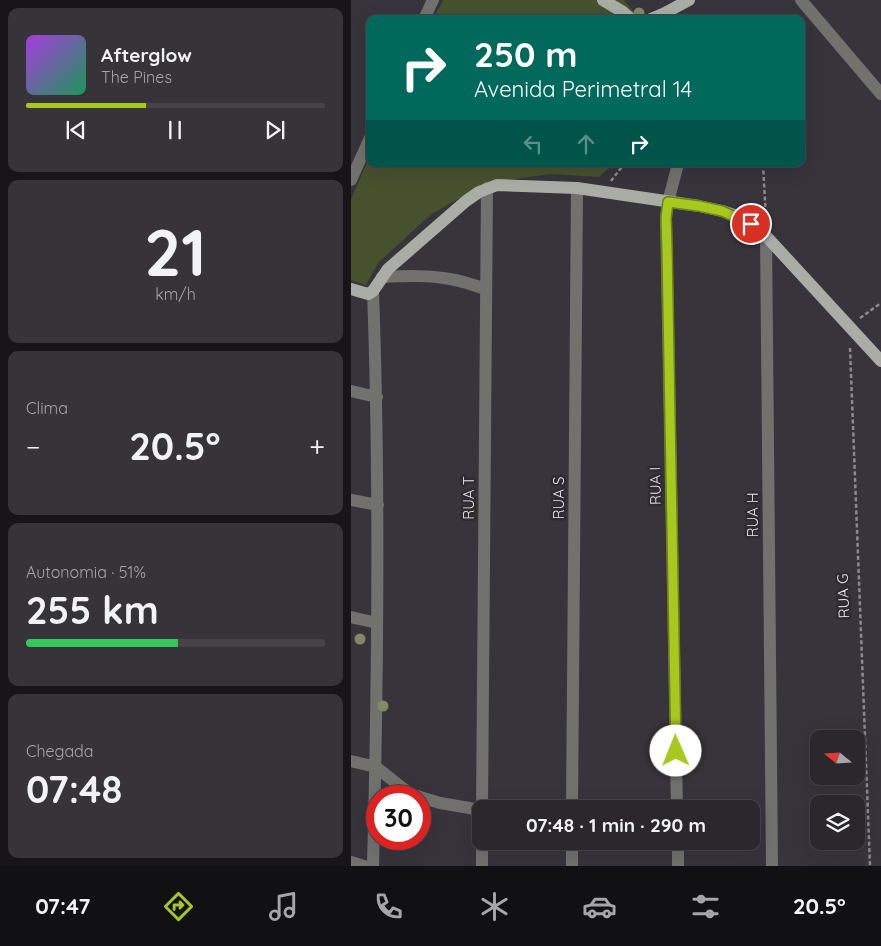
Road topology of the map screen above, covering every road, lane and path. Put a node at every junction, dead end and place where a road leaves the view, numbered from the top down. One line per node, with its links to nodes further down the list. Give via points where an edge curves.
1 (433, 0): 5 (street)
2 (603, 0): 6 (main road)
3 (689, 0): 7 (main road)
4 (801, 0): 8 (street)
5 (426, 15)
6 (626, 15)
7 (660, 15)
8 (881, 94)
9 (366, 147): 13 (street)
10 (622, 167): 16 (path)
11 (677, 167): 17 (street, RUA I)
12 (763, 167): 18 (path)
13 (351, 180)
14 (487, 188): 15 (main road, via 497,184); 19 (main road, via 466,201); 21 (street, RUA T)
15 (577, 188): 16 (main road); 37 (street, RUA S)
16 (603, 191): 17 (main road)
17 (668, 202): 18 (main road, via 722,211 751,224); 38 (street, RUA I)
18 (766, 236): 24 (main road); 49 (street, RUA H)
19 (382, 277): 21 (street, via 440,277); 22 (main road)
20 (351, 289): 22 (main road, via 369,294)
21 (485, 289): 36 (street, RUA T)
22 (373, 292): 27 (street)
23 (881, 303): 24 (path)
24 (849, 326): 25 (main road); 50 (path, RUA G)
25 (881, 361)
26 (351, 391): 27 (street)
27 (377, 397): 29 (street)
28 (351, 500): 29 (street)
29 (378, 505): 31 (street)
30 (351, 617): 31 (street)
31 (377, 623): 33 (street)
32 (351, 761): 33 (street)
33 (376, 767): 34 (street); 45 (street)
34 (399, 785)
35 (431, 800): 39 (street)
36 (482, 800)
37 (572, 800)
38 (677, 800)
39 (472, 808)
40 (482, 850): 46 (street)
41 (572, 850): 47 (street)
42 (677, 850): 48 (street)
43 (351, 862): 44 (street)
44 (364, 866)
45 (373, 866)
46 (482, 866)
47 (571, 866)
48 (678, 866)
49 (772, 866)
50 (870, 866)

